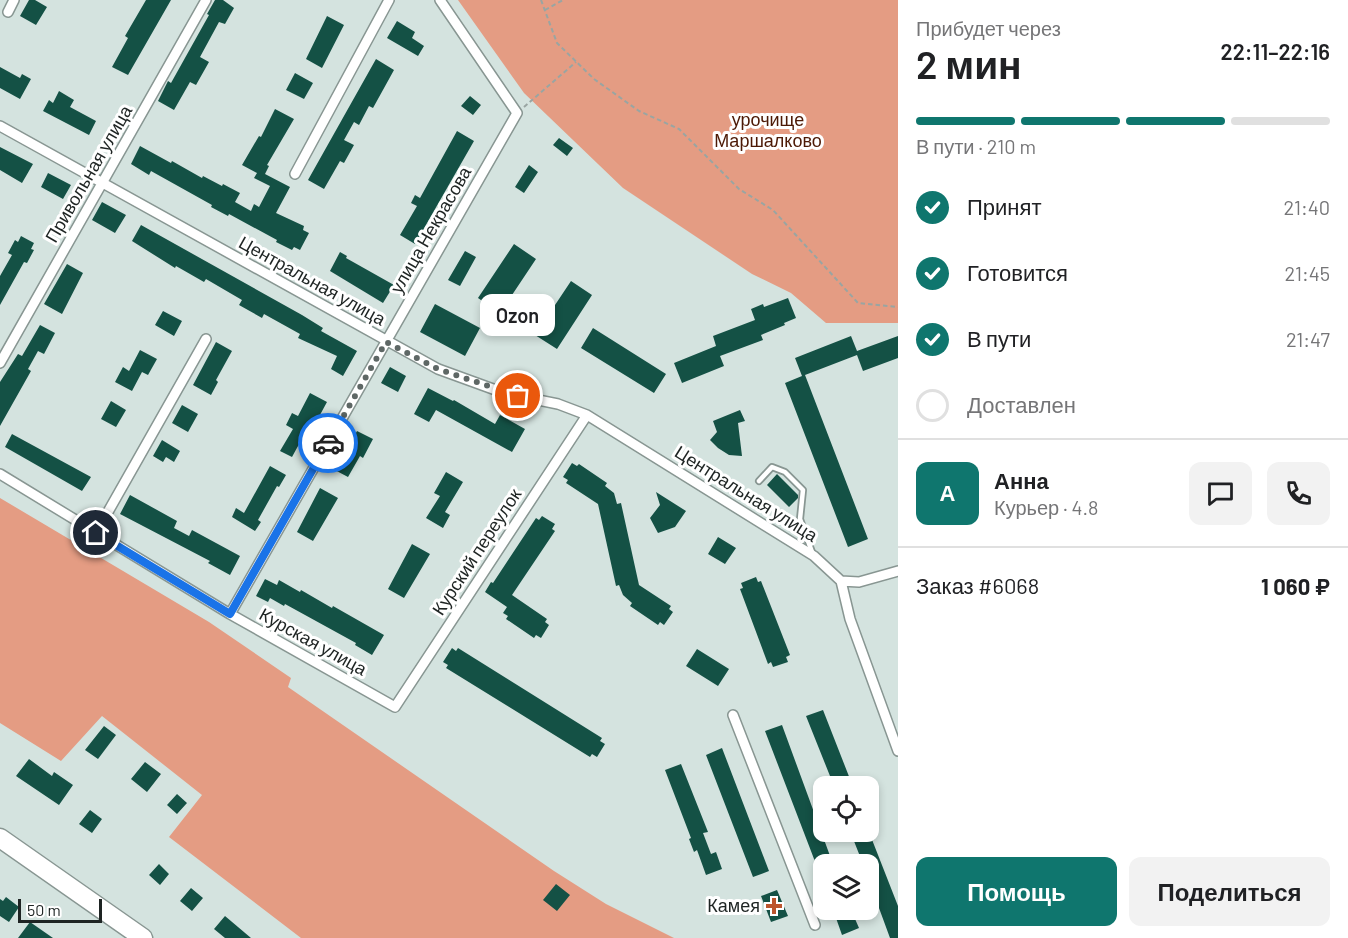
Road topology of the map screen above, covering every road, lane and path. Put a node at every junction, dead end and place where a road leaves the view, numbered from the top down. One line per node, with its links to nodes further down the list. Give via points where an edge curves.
1 (14, 0): 8 (street)
2 (206, 0): 13 (street, Привольная улица)
3 (389, 0): 12 (street)
4 (441, 0): 10 (street)
5 (541, 0): 7 (path)
6 (563, 0): 7 (path)
7 (545, 10): 9 (path, via 557,43)
8 (8, 12)
9 (576, 62): 10 (path); 14 (path, via 639,111 679,129 739,189 773,210 858,303)
10 (517, 113): 16 (street, улица Некрасова)
11 (0, 126): 13 (street, Центральная улица)
12 (295, 174)
13 (102, 183): 16 (street, Центральная улица); 17 (street, Привольная улица)
14 (898, 307)
15 (206, 339): 21 (street)
16 (386, 342): 18 (street, Центральная улица, via 459,378); 25 (street, улица Некрасова)
17 (0, 363)
18 (587, 414): 22 (street, Центральная улица); 26 (street, Курский переулок)
19 (0, 474): 21 (street, Курская улица)
20 (759, 481): 22 (lane, via 772,467 785,472 803,490 800,519)
21 (96, 533): 25 (street, Курская улица)
22 (814, 556): 24 (street, Центральная улица)
23 (898, 571): 24 (street, via 860,582)
24 (841, 581): 28 (street, via 850,619)
25 (230, 614): 26 (street, Курская улица)
26 (395, 707)
27 (734, 715): 31 (street)
28 (898, 751)
29 (0, 838): 33 (highway)
30 (0, 852): 32 (highway)
31 (814, 925)
32 (124, 938)
33 (143, 938)

